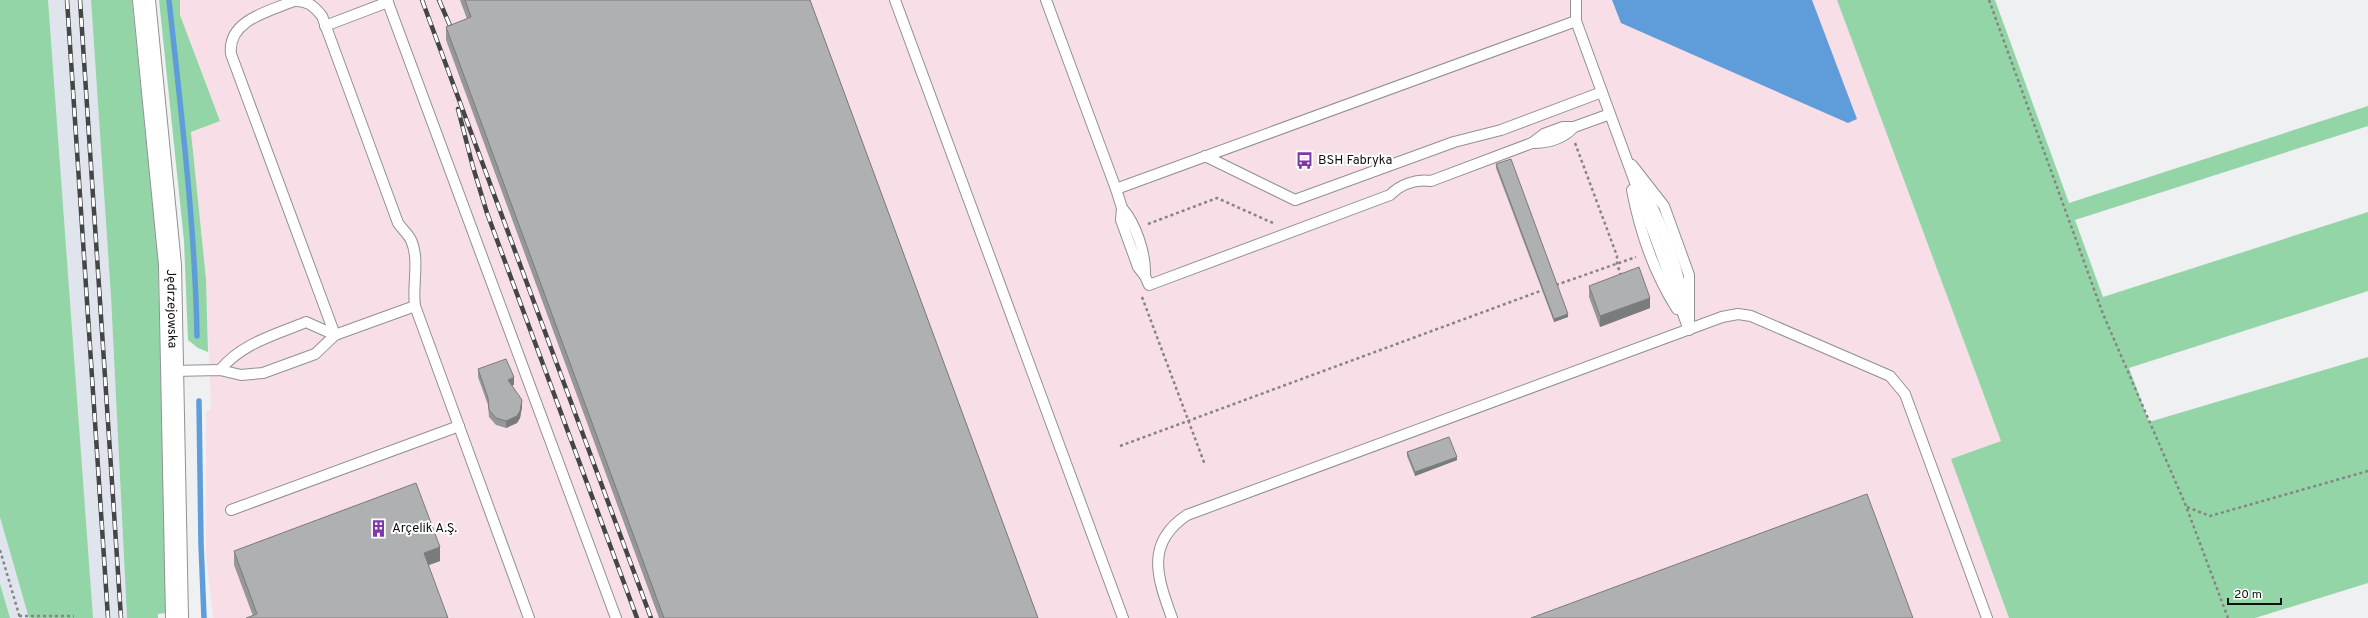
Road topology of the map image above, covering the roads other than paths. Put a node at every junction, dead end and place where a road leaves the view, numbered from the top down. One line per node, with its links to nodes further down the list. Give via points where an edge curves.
1 (144, 0): 17 (street, Jędrzejowska, via 170,265)
2 (895, 0): 23 (lane)
3 (1046, 0): 12 (lane)
4 (1576, 0): 6 (lane)
5 (388, 1): 7 (lane); 22 (lane)
6 (1576, 21): 8 (lane); 10 (lane)
7 (325, 26): 13 (lane, via 398,223 412,241 415,256); 15 (lane, via 322,16 311,4 300,0 294,1 248,21 234,35 230,48)
8 (1602, 92): 9 (lane); 10 (lane, via 1501,130 1454,142 1295,200)
9 (1610, 114): 11 (lane); 12 (lane, via 1574,127 1566,135 1547,143 1532,143 1431,181 1420,180 1397,188 1390,195 1149,285 1138,267 1121,220 1122,208)
10 (1205, 156): 12 (lane)
11 (1626, 158): 14 (lane); 14 (lane, via 1637,216 1662,285); 14 (lane, via 1664,206 1689,275)
12 (1116, 189)
13 (415, 306): 15 (lane); 18 (lane)
14 (1689, 330): 24 (lane, via 1187,515 1164,537 1159,551 1158,571); 25 (lane, via 1722,317 1738,314 1751,316 1890,376 1898,383 1905,394)
15 (335, 335): 16 (lane, via 315,354 263,374 241,375); 16 (lane, via 306,322 244,347 231,356)
16 (220, 370): 17 (lane)
17 (173, 371): 20 (street, Jędrzejowska)
18 (459, 426): 19 (lane); 21 (lane)
19 (231, 510)
20 (177, 618)
21 (529, 618)
22 (616, 618)
23 (1123, 618)
24 (1172, 618)
25 (1987, 618)

